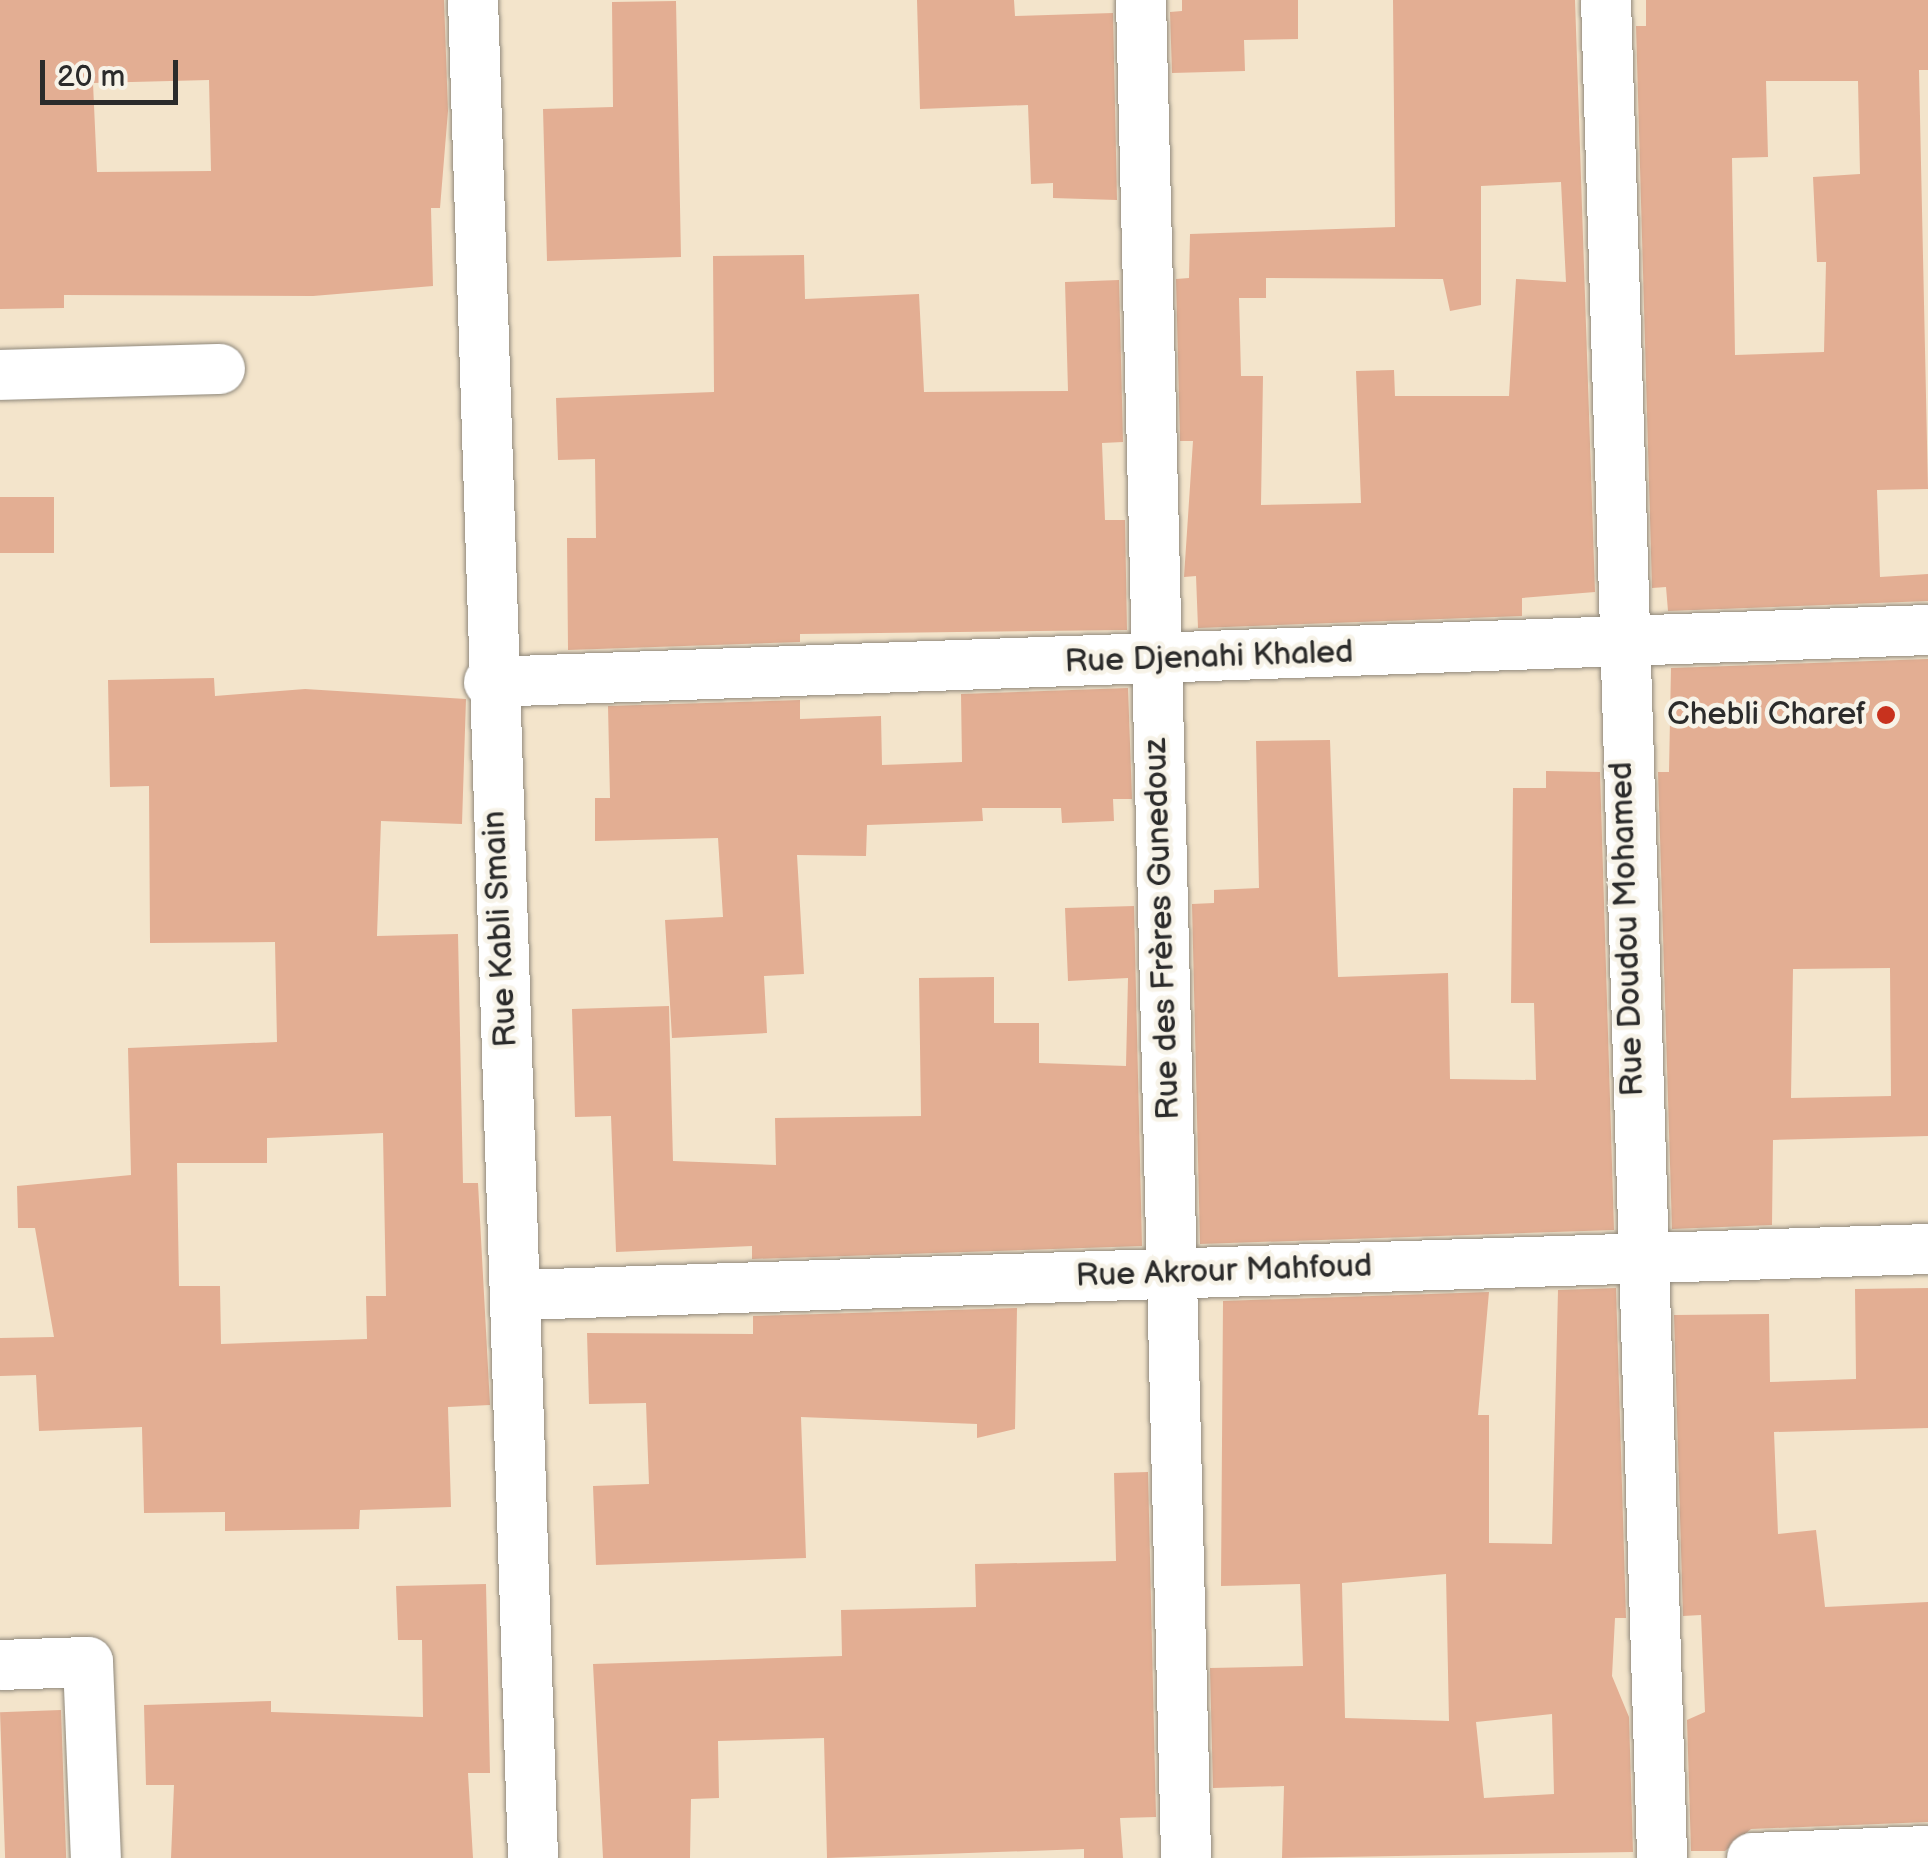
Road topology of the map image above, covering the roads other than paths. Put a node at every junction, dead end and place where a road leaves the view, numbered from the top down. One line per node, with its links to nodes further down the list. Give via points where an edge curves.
1 (473, 0): 9 (street, Rue Kabli Smain)
2 (1141, 0): 8 (street, Rue des Frères Gunedouz)
3 (1606, 0): 7 (street, Rue Doudou Mohamed)
4 (220, 368): 5 (street)
5 (0, 375)
6 (1928, 630): 7 (street, Rue Djenahi Khaled)
7 (1619, 644): 8 (street, Rue Djenahi Khaled); 11 (street, Rue Doudou Mohamed)
8 (1155, 660): 9 (street, Rue Djenahi Khaled); 12 (street, Rue des Frères Gunedouz)
9 (489, 682): 13 (street, Rue Kabli Smain)
10 (1928, 1249): 11 (street, Rue Akrour Mahfoud)
11 (1638, 1257): 12 (street, Rue Akrour Mahfoud); 19 (street, Rue Doudou Mohamed)
12 (1174, 1273): 13 (street, Rue Akrour Mahfoud); 18 (street, Rue des Frères Gunedouz)
13 (520, 1296): 17 (street, Rue Kabli Smain)
14 (0, 1665): 16 (street, via 88,1662)
15 (1928, 1851): 20 (street)
16 (96, 1858)
17 (533, 1858)
18 (1186, 1858)
19 (1662, 1858)
20 (1752, 1858)

